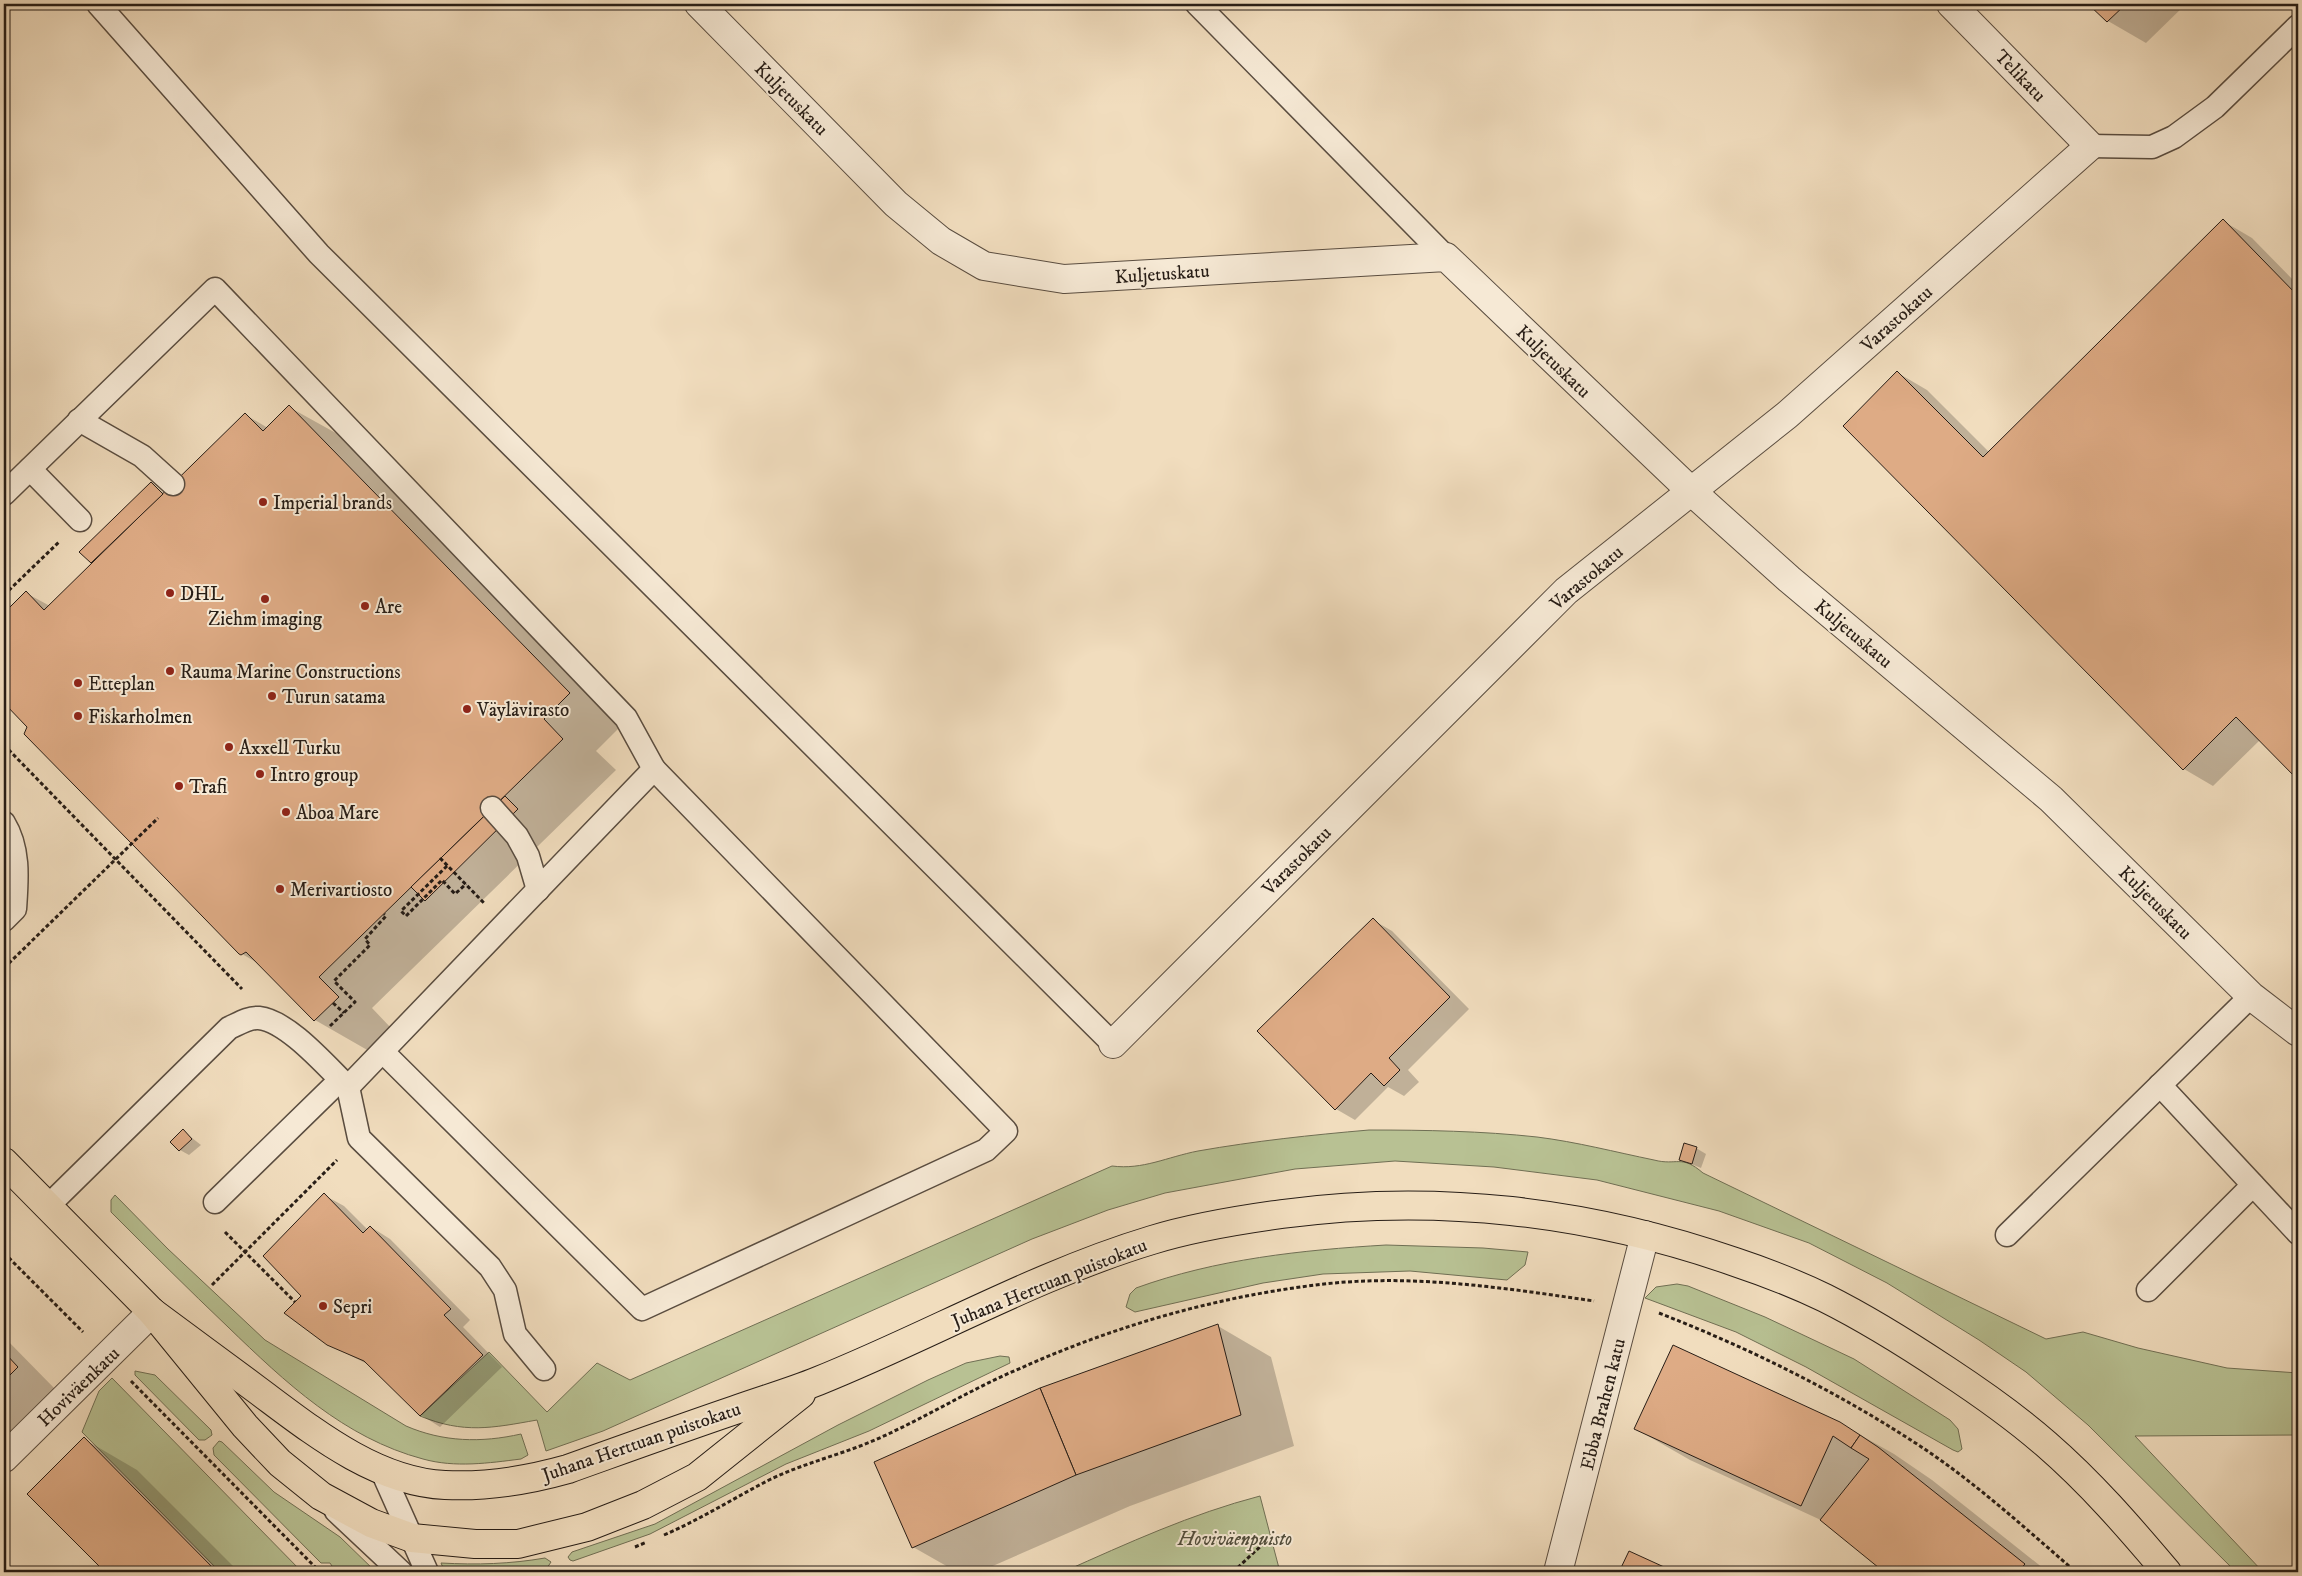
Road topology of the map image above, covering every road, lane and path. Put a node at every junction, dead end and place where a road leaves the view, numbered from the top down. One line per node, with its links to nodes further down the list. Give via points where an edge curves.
1 (98, 4): 32 (lane, via 319,254)
2 (699, 4): 7 (street, Kuljetuskatu, via 896,204 941,241 984,266 1064,279)
3 (1196, 4): 7 (lane)
4 (1951, 4): 6 (street, Telikatu)
5 (2298, 26): 6 (lane, via 2215,107 2174,137 2152,147)
6 (2090, 146): 11 (street, Varastokatu, via 1787,415)
7 (1446, 257): 11 (street, Kuljetuskatu)
8 (79, 420): 9 (lane); 10 (lane, via 142,456); 16 (lane, via 215,289 626,718)
9 (30, 469): 12 (lane); 13 (lane)
10 (173, 484)
11 (1691, 491): 27 (street, Kuljetuskatu, via 1788,579 2052,800); 32 (street, Varastokatu, via 1566,591)
12 (4, 494)
13 (80, 520): 14 (path)
14 (4, 596)
15 (4, 745): 21 (path)
16 (654, 769): 23 (lane); 34 (lane, via 1006,1131 986,1150 642,1310)
17 (492, 808): 23 (lane, via 517,836 528,856)
18 (158, 818): 21 (path)
19 (4, 823): 25 (lane, via 18,867 15,909)
20 (440, 858): 22 (path)
21 (116, 859): 26 (path); 30 (path, via 240,985)
22 (448, 866): 22 (path, via 466,884 455,894 442,880 406,916 401,911)
23 (538, 890): 34 (lane)
24 (384, 914): 29 (path, via 386,916 364,939 370,945 334,981 355,1002)
25 (4, 920)
26 (4, 968)
27 (2251, 996): 31 (street, Kuljetuskatu); 36 (lane)
28 (333, 1003): 29 (path)
29 (344, 1013): 33 (path)
30 (259, 1018): 33 (lane, via 297,1037); 41 (lane, via 245,1020 229,1028)
31 (2298, 1032)
32 (1113, 1044)
33 (308, 1048): 35 (lane)
34 (382, 1052): 35 (lane)
35 (344, 1083): 37 (lane); 40 (lane)
36 (2160, 1086): 39 (lane); 44 (lane)
37 (359, 1138): 45 (path); 54 (lane, via 490,1267 506,1290 515,1334)
38 (4, 1162): 41 (main road, Juhana Herttuan puistokatu)
39 (2253, 1185): 42 (lane); 48 (lane)
40 (215, 1202): 45 (path, via 205,1212)
41 (47, 1207): 52 (main road, Juhana Herttuan puistokatu)
42 (2298, 1232)
43 (1645, 1235): 55 (main road, Juhana Herttuan puistokatu, via 1508,1210 1406,1204 1329,1207 1197,1228 1153,1239 1047,1279); 70 (street, Ebba Brahen katu); 72 (main road, Juhana Herttuan puistokatu, via 1760,1271 1822,1297 1904,1342 2046,1444 2087,1482)
44 (2007, 1235)
45 (245, 1252): 47 (path); 49 (path)
46 (4, 1253): 53 (path)
47 (212, 1285)
48 (2148, 1290)
49 (295, 1302)
50 (1600, 1302): 60 (path, via 1503,1288 1389,1281 1324,1284 1185,1310 1120,1328 1020,1368 874,1440 803,1464 766,1481 700,1519)
51 (1652, 1311): 71 (path, via 1717,1335 1884,1423 1994,1500)
52 (152, 1312): 53 (street, Hoviväenkatu); 57 (main road, Juhana Herttuan puistokatu, via 327,1442); 58 (main road, Juhana Herttuan puistokatu, via 245,1426 280,1463)
53 (108, 1358): 56 (street, Hoviväenkatu); 65 (path)
54 (544, 1369)
55 (817, 1381): 57 (main road, Juhana Herttuan puistokatu, via 540,1477 444,1485); 59 (main road, Juhana Herttuan puistokatu, via 697,1477 643,1505 588,1527 518,1544)
56 (4, 1458)
57 (380, 1469): 59 (lane)
58 (321, 1496): 59 (main road, Juhana Herttuan puistokatu, via 371,1523); 66 (lane)
59 (412, 1538): 67 (lane)
60 (658, 1538)
61 (650, 1542): 63 (path)
62 (1264, 1543): 69 (path)
63 (632, 1548)
64 (578, 1566): 68 (path)
65 (320, 1572)
66 (401, 1572)
67 (428, 1572)
68 (560, 1572)
69 (1233, 1572)
70 (1558, 1572)
71 (2076, 1572)
72 (2167, 1572)

